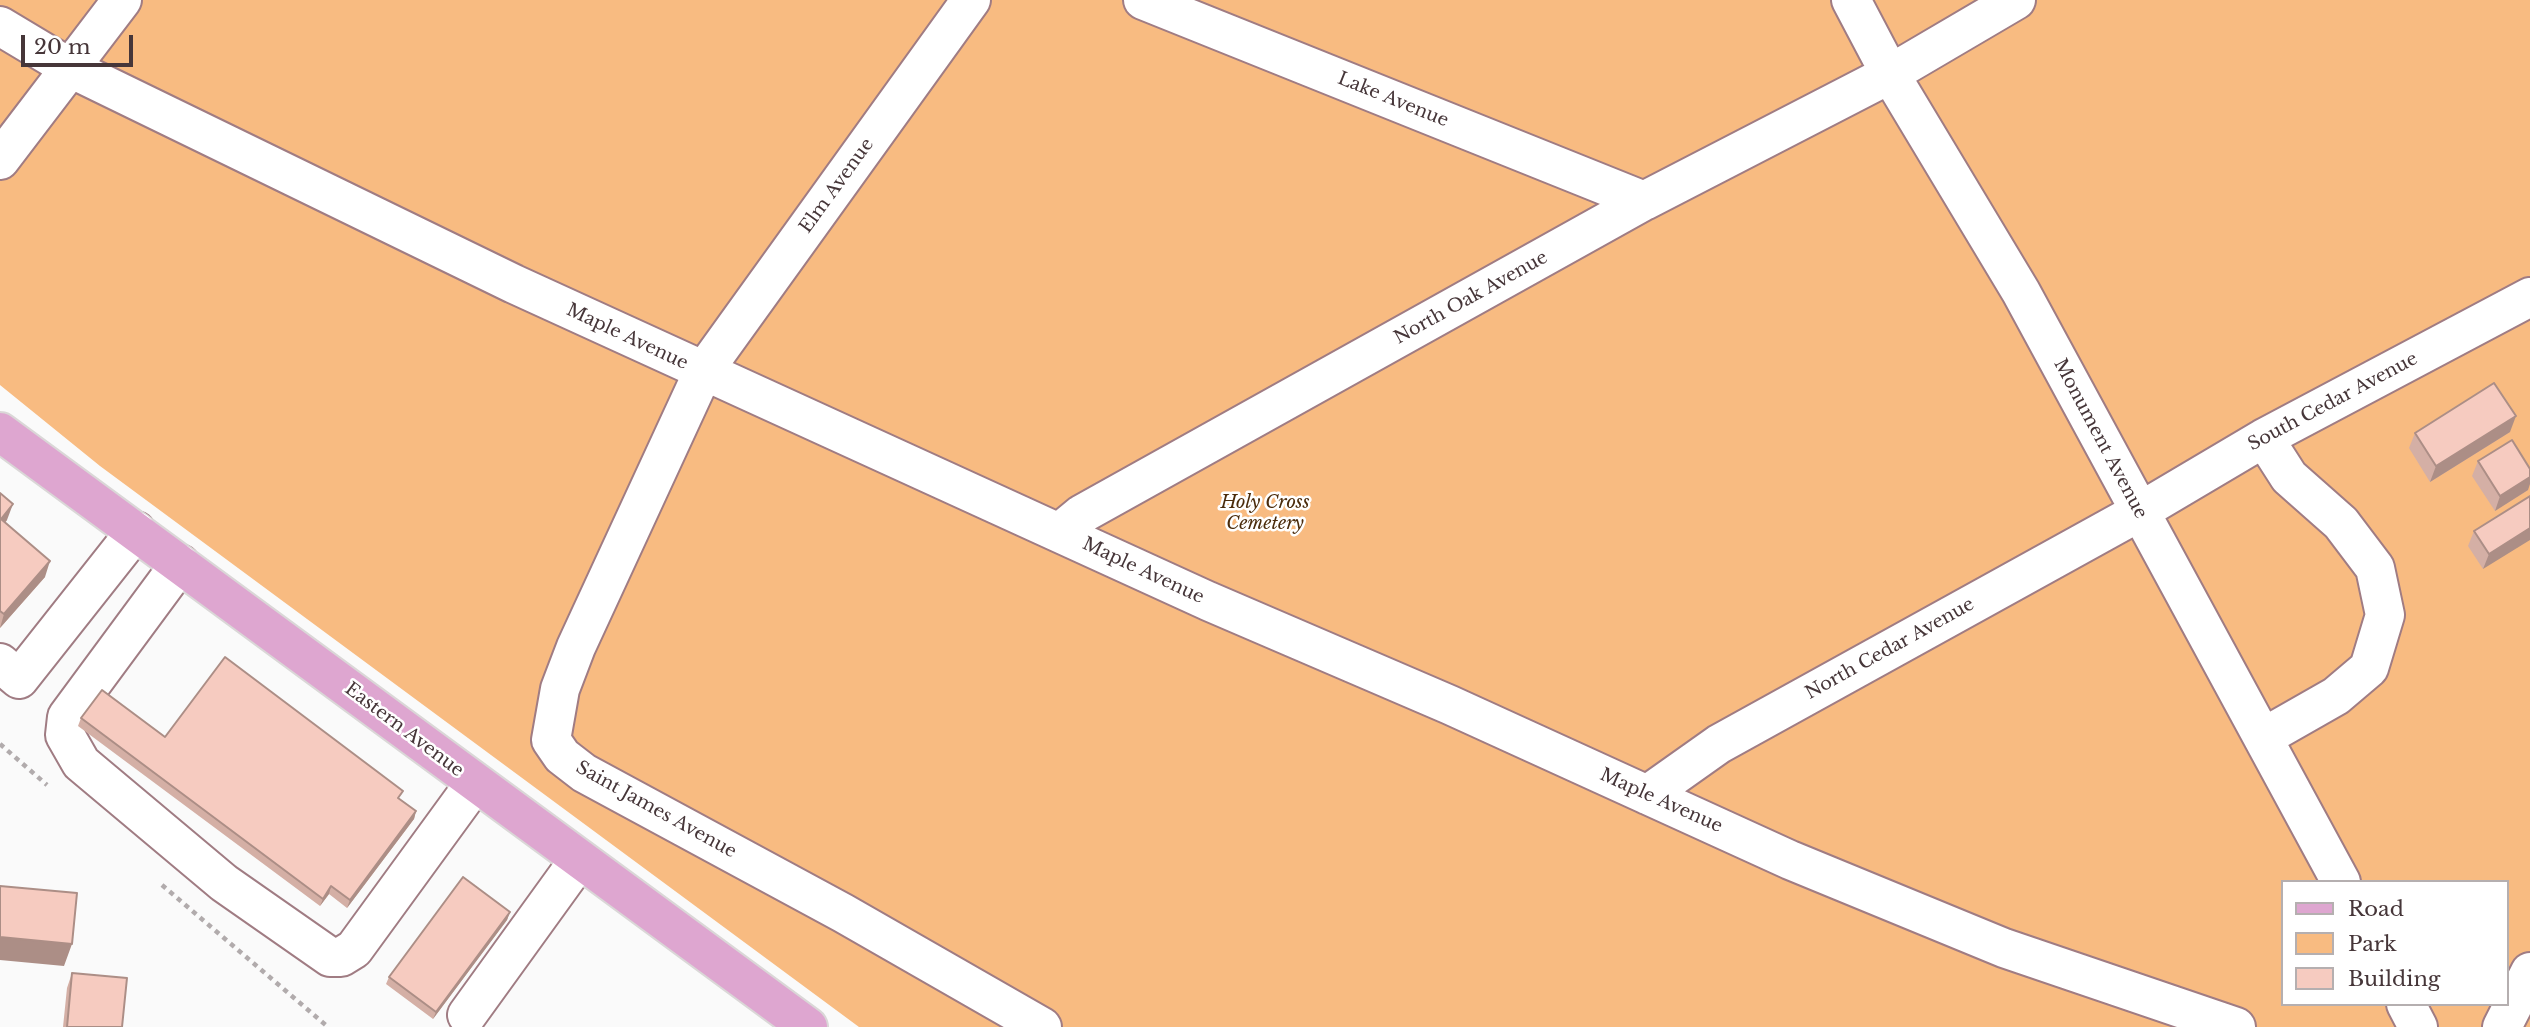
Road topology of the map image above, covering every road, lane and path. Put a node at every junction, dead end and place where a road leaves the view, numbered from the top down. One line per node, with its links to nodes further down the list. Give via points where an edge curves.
1 (122, 0): 7 (lane)
2 (971, 0): 12 (lane, Elm Avenue)
3 (1143, 0): 10 (lane, Lake Avenue)
4 (1851, 0): 8 (lane, Monument Avenue)
5 (2016, 0): 8 (lane, North Oak Avenue)
6 (0, 26): 7 (lane, Maple Avenue)
7 (70, 68): 9 (lane); 12 (lane, Maple Avenue)
8 (1890, 74): 10 (lane, North Oak Avenue); 15 (lane, Monument Avenue, via 2021,292)
9 (0, 160)
10 (1644, 201): 17 (lane, North Oak Avenue, via 1082,514)
11 (2530, 297): 14 (lane, South Cedar Avenue)
12 (703, 372): 17 (lane, Maple Avenue); 29 (lane, Saint James Avenue, via 576,647 561,689 551,740 584,774 843,913)
13 (0, 432): 16 (main road, Eastern Avenue)
14 (2264, 438): 15 (lane, South Cedar Avenue); 20 (lane, via 2289,477 2341,523 2375,568 2385,615 2370,668 2336,696)
15 (2139, 512): 20 (lane, Monument Avenue); 22 (lane, North Cedar Avenue, via 1719,744)
16 (136, 531): 18 (main road, Eastern Avenue); 19 (lane, via 19,679)
17 (1059, 533): 22 (lane, Maple Avenue)
18 (180, 564): 21 (main road, Eastern Avenue); 21 (lane, via 67,718 65,736 81,763 224,883 330,957 341,957 354,948)
19 (0, 663)
20 (2264, 737): 24 (lane, Monument Avenue)
21 (475, 783): 23 (main road, Eastern Avenue)
22 (1647, 794): 30 (lane, Maple Avenue, via 1790,860 2004,948)
23 (579, 859): 27 (lane); 28 (main road, Eastern Avenue)
24 (2340, 880)
25 (2530, 972): 32 (lane)
26 (2407, 1006): 31 (lane)
27 (467, 1015)
28 (808, 1027)
29 (1042, 1027)
30 (2236, 1027)
31 (2418, 1027)
32 (2502, 1027)

